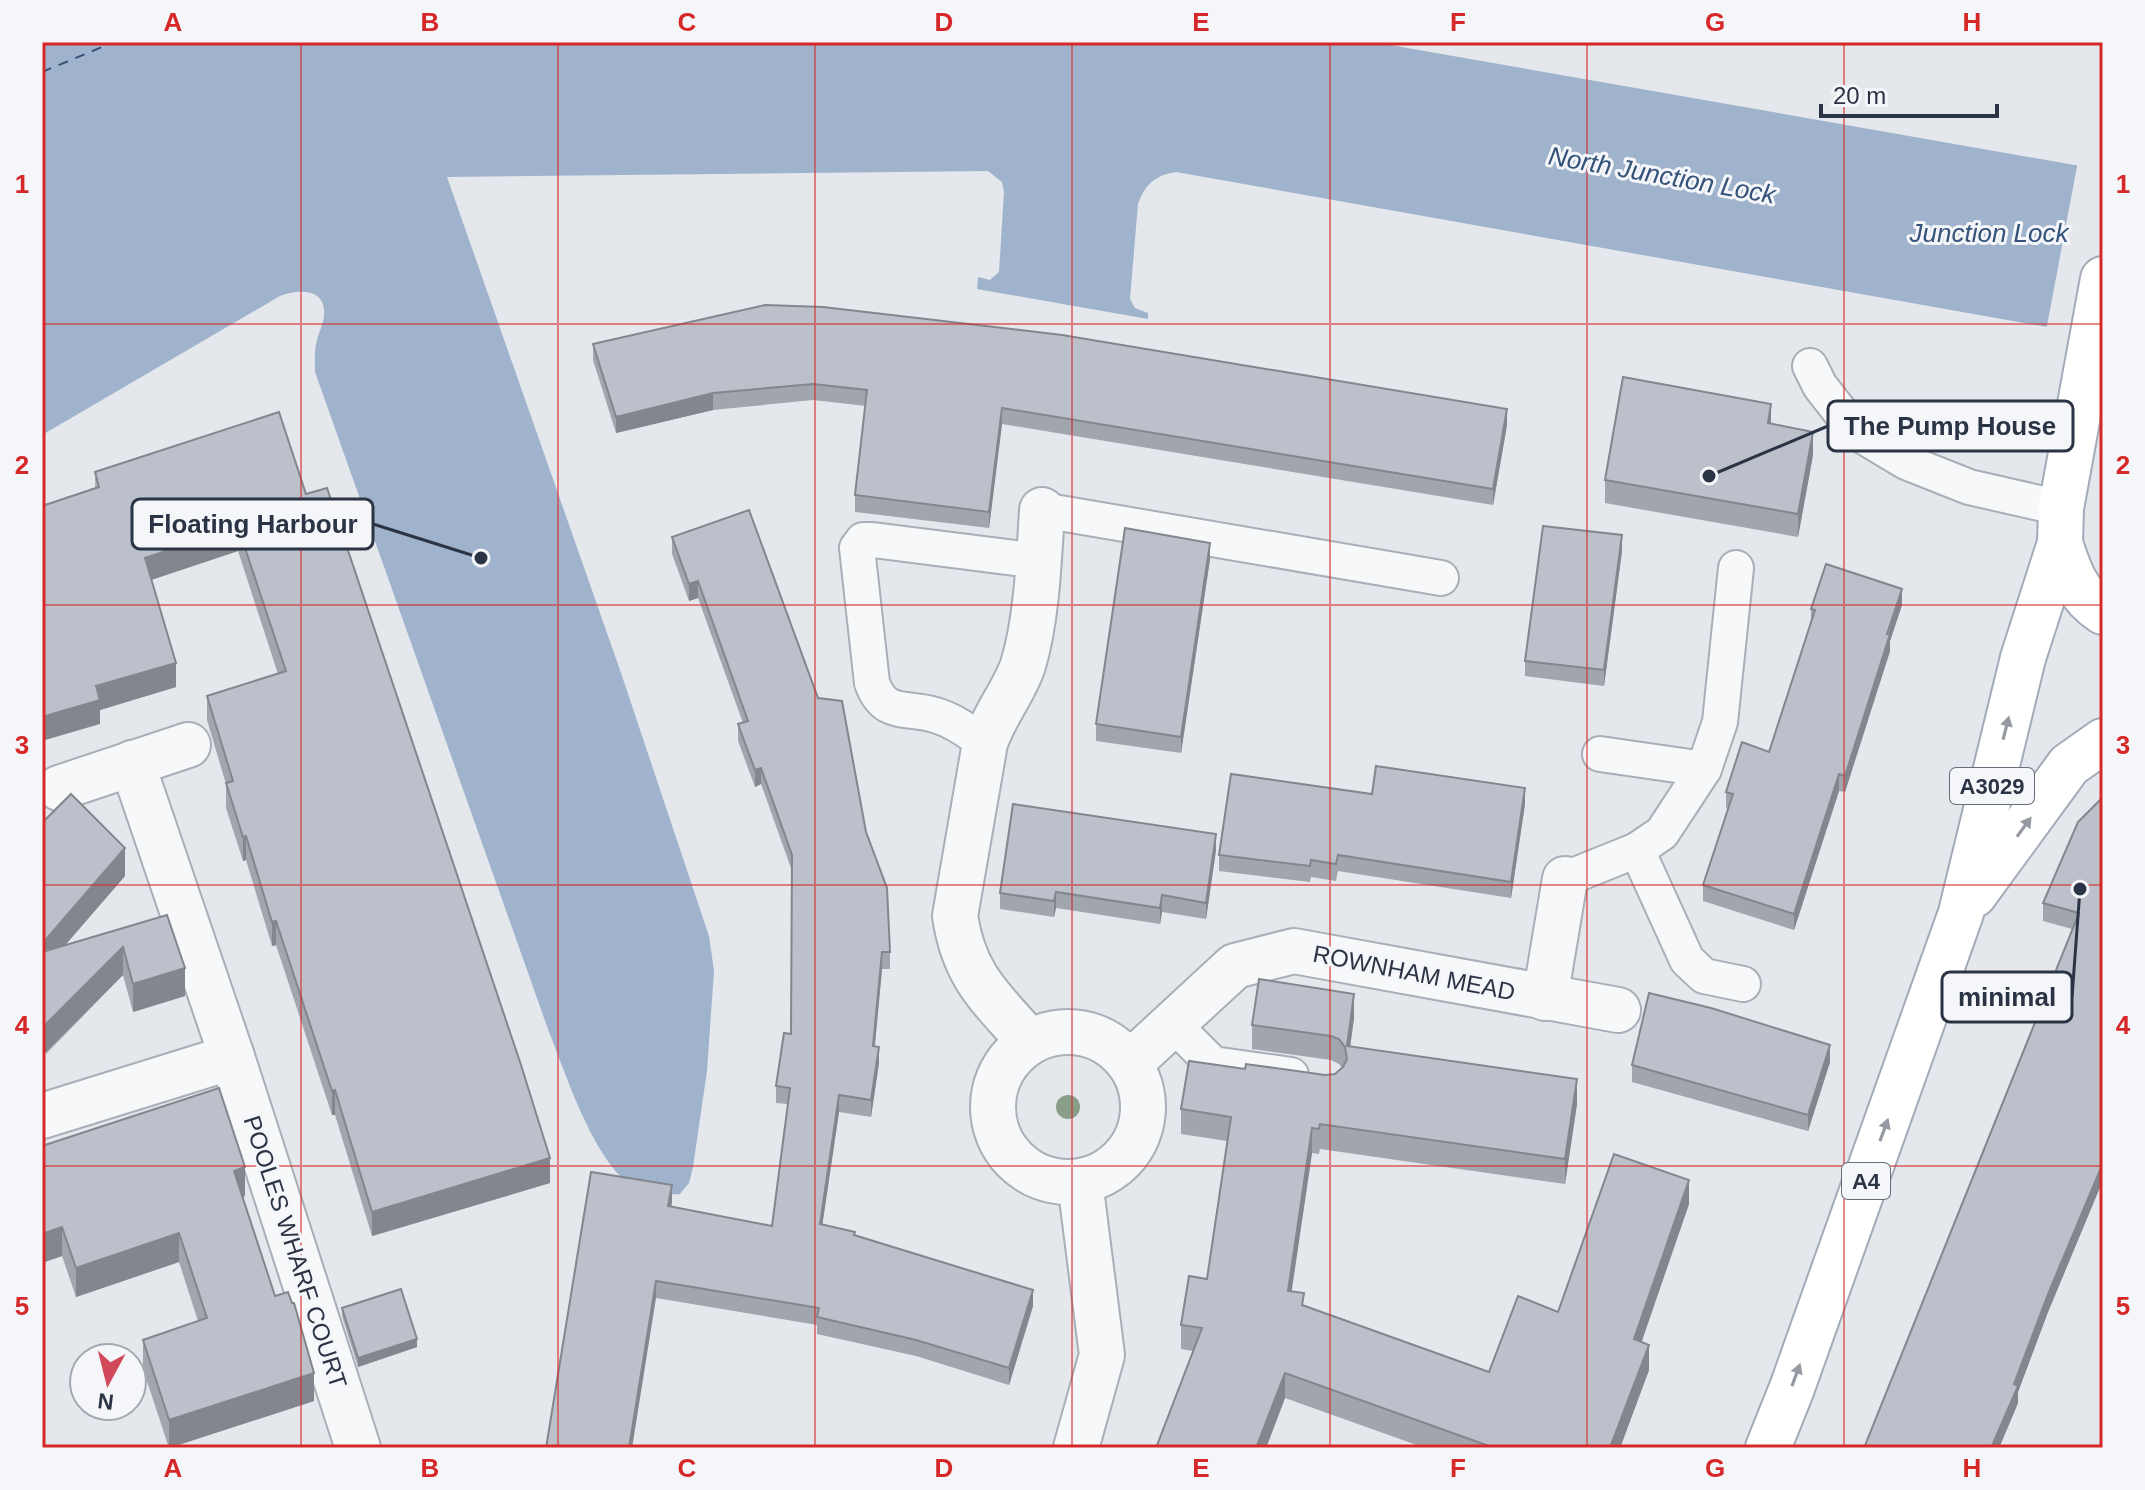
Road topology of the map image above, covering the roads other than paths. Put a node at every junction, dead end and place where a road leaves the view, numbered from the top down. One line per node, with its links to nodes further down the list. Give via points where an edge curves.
1 (2103, 279): 4 (main road, A3029)
2 (1810, 366): 4 (lane, via 1856,432 1906,462)
3 (1042, 510): 5 (street); 7 (lane)
4 (2060, 526): 8 (main road, via 2073,582); 18 (main road, A3029, one-way to 4)
5 (1039, 561): 10 (street, via 1023,665); 10 (lane, via 873,540 863,540 857,548 872,683 879,698 896,709 949,720)
6 (1736, 568): 14 (lane, via 1720,722)
7 (1441, 578)
8 (2103, 612)
9 (2103, 741): 18 (main road, A4, one-way to 9, via 2069,765)
10 (985, 743): 23 (street, via 955,916 976,982)
11 (188, 745): 13 (street)
12 (1600, 754): 14 (lane)
13 (132, 763): 15 (street); 24 (street, POOLES WHARF COURT)
14 (1704, 769): 16 (lane, via 1662,833)
15 (59, 788)
16 (1637, 850): 17 (lane); 19 (lane, via 1687,960 1704,976)
17 (1565, 879): 20 (street, ROWNHAM MEAD)
18 (1961, 913): 31 (main road, A4, one-way to 18)
19 (1743, 984)
20 (1545, 998): 21 (street, ROWNHAM MEAD); 22 (street, ROWNHAM MEAD, via 1294,951 1235,966)
21 (1618, 1010)
22 (1171, 1022): 25 (street, ROWNHAM MEAD); 26 (lane, via 1213,1064)
23 (1029, 1041): 25 (street, via 1056,1032 1095,1036); 28 (street, via 1000,1073 993,1098 995,1127 1007,1151 1024,1168 1047,1180)
24 (232, 1057): 27 (street); 29 (street, POOLES WHARF COURT)
25 (1130, 1063): 28 (street, via 1142,1087 1144,1117 1137,1137 1121,1162)
26 (1327, 1080)
27 (42, 1116)
28 (1080, 1182): 30 (street, via 1102,1355)
29 (358, 1448)
30 (1076, 1448)
31 (1768, 1448)

